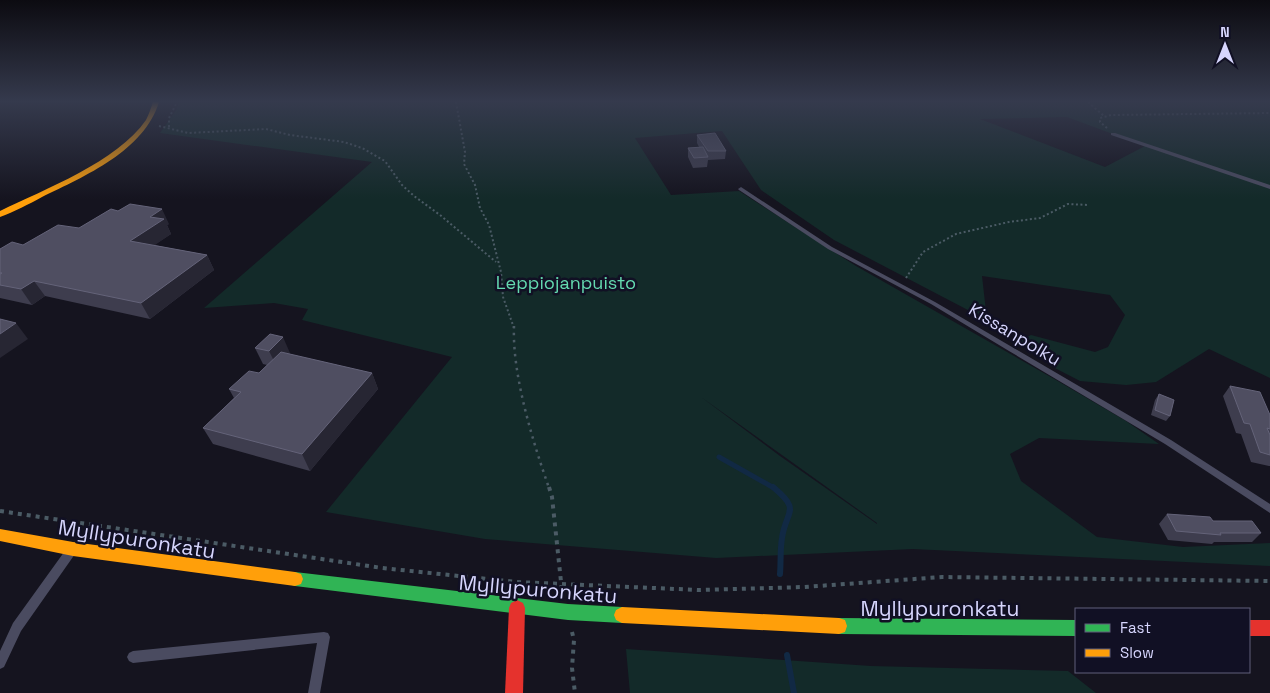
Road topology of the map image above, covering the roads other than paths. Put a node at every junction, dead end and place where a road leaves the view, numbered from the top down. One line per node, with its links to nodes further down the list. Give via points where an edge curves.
1 (136, 134): 5 (main road, via 120,149)
2 (1114, 134): 3 (lane)
3 (1270, 187)
4 (742, 189): 6 (lane, Kissanpolku, via 830,248 1168,442)
5 (0, 214)
6 (1270, 509)
7 (0, 536): 8 (main road, Myllypuronkatu)
8 (73, 549): 9 (main road, Myllypuronkatu); 14 (lane, via 17,627)
9 (517, 608): 10 (main road, Myllypuronkatu, via 813,626); 16 (main road)
10 (1075, 628)
11 (1250, 628): 12 (main road)
12 (1270, 628)
13 (133, 657): 15 (lane, via 324,637)
14 (0, 663)
15 (314, 693)
16 (514, 693)

